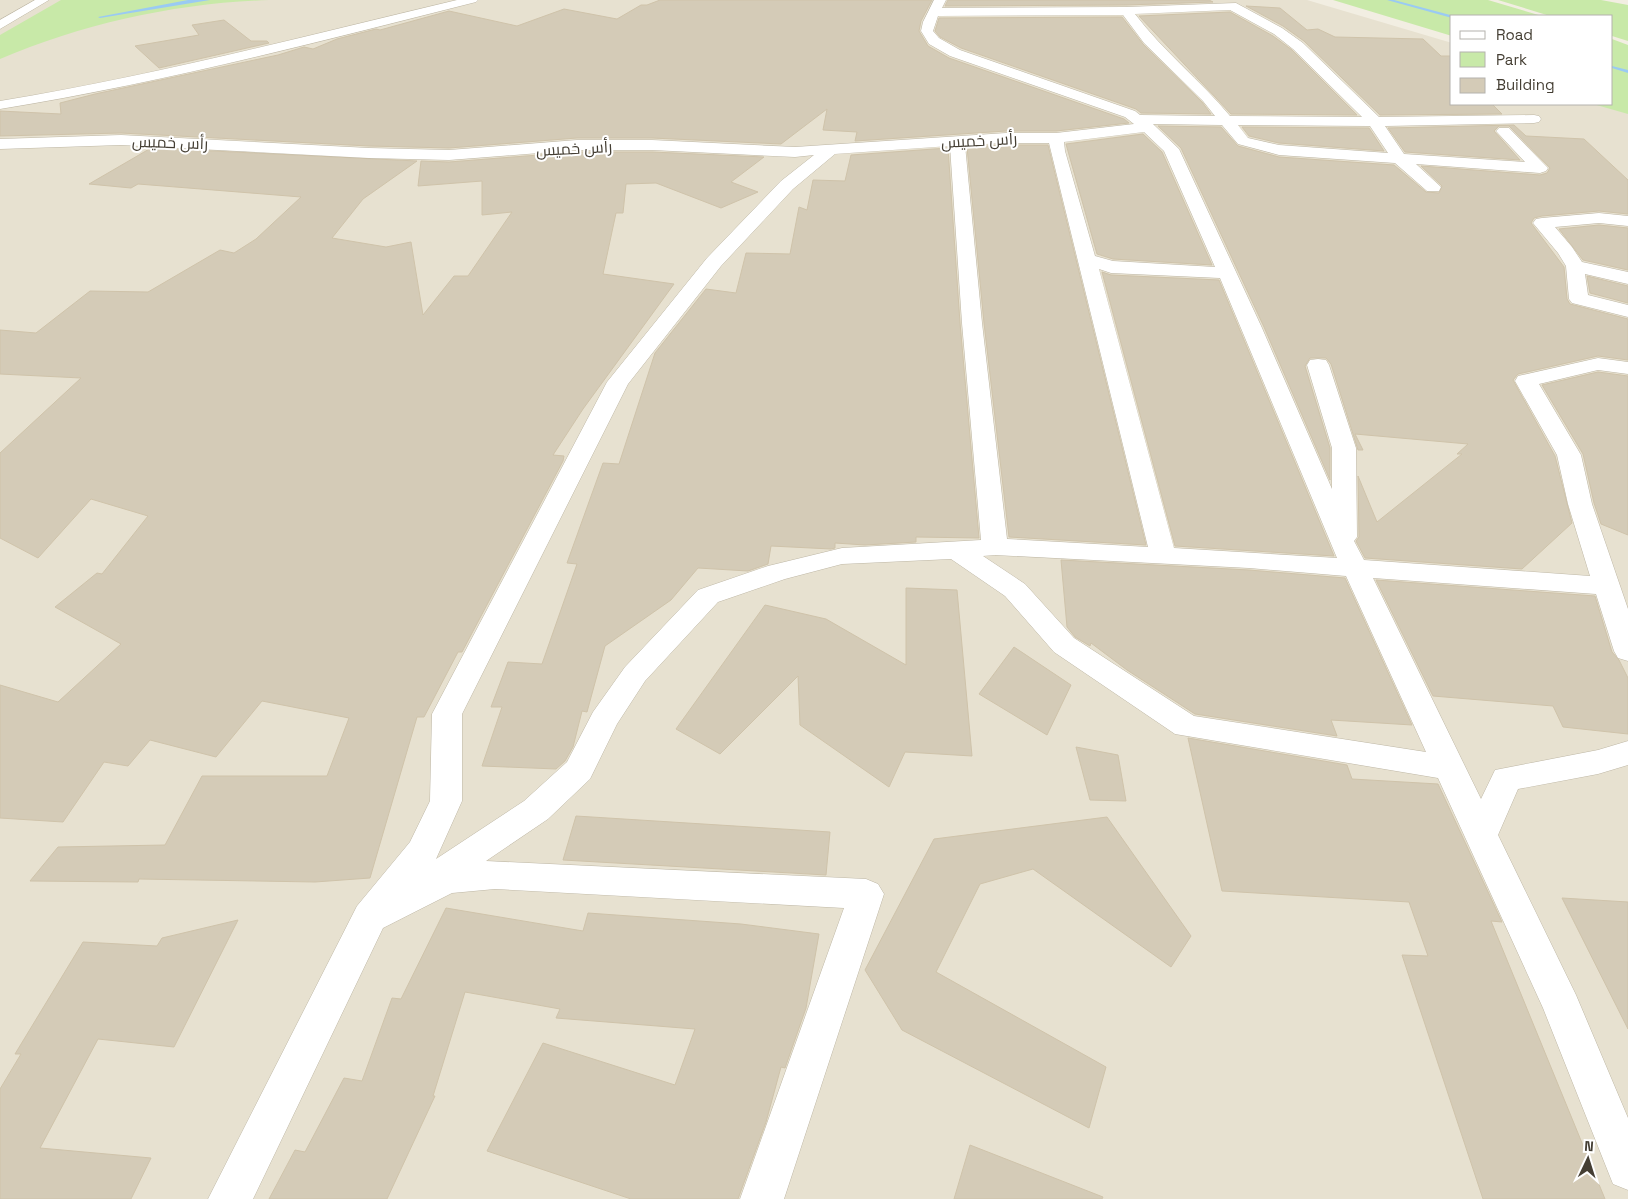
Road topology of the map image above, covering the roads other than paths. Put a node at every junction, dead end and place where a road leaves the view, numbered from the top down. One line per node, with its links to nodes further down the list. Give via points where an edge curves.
1 (43, 0): 5 (street)
2 (472, 0): 6 (street, via 216,63 65,96)
3 (937, 6): 4 (street); 10 (street, via 927,31 934,41 955,53 1130,114)
4 (1126, 11): 8 (street, via 1148,40); 9 (street, via 1232,6 1298,46)
5 (0, 25)
6 (0, 105)
7 (1534, 119): 9 (street, رأس خميس)
8 (1228, 121): 9 (street, رأس خميس); 10 (street, رأس خميس); 16 (street, via 1243,141 1279,150)
9 (1375, 122): 16 (street)
10 (1142, 123): 12 (street, رأس خميس); 21 (street, via 1171,149)
11 (1504, 131): 16 (street, via 1540,168)
12 (1056, 138): 13 (street, رأس خميس); 19 (street)
13 (957, 142): 15 (street, رأس خميس); 26 (street)
14 (0, 144): 15 (street, رأس خميس, via 121,140 449,155 577,145 795,152)
15 (833, 148): 35 (street, via 788,185 714,262 618,382 447,714 446,802 423,851)
16 (1399, 158): 17 (street)
17 (1433, 188)
18 (1628, 221): 20 (street, via 1599,218 1542,223)
19 (1086, 260): 21 (street, via 1111,267); 28 (street)
20 (1575, 266): 22 (street); 23 (street, via 1579,299)
21 (1226, 273): 29 (street)
22 (1628, 278)
23 (1628, 311)
24 (1318, 364): 29 (street, via 1344,448)
25 (1628, 368): 30 (street, via 1598,364 1526,381 1569,455 1580,504)
26 (995, 547): 27 (street); 28 (street)
27 (956, 551): 33 (street, via 1015,590 1064,645 1186,726); 35 (street, via 842,556 777,572 708,596 635,674 604,720 579,770 536,810)
28 (1163, 556): 29 (street)
29 (1349, 558): 30 (street); 33 (street)
30 (1606, 586): 31 (street)
31 (1628, 651)
32 (1628, 754): 34 (street, via 1506,779)
33 (1449, 768): 34 (street)
34 (1481, 835): 36 (street, via 1562,1007)
35 (370, 918): 37 (street); 38 (street, via 447,879 495,875 866,894)
36 (1628, 1169)
37 (230, 1199)
38 (762, 1199)

